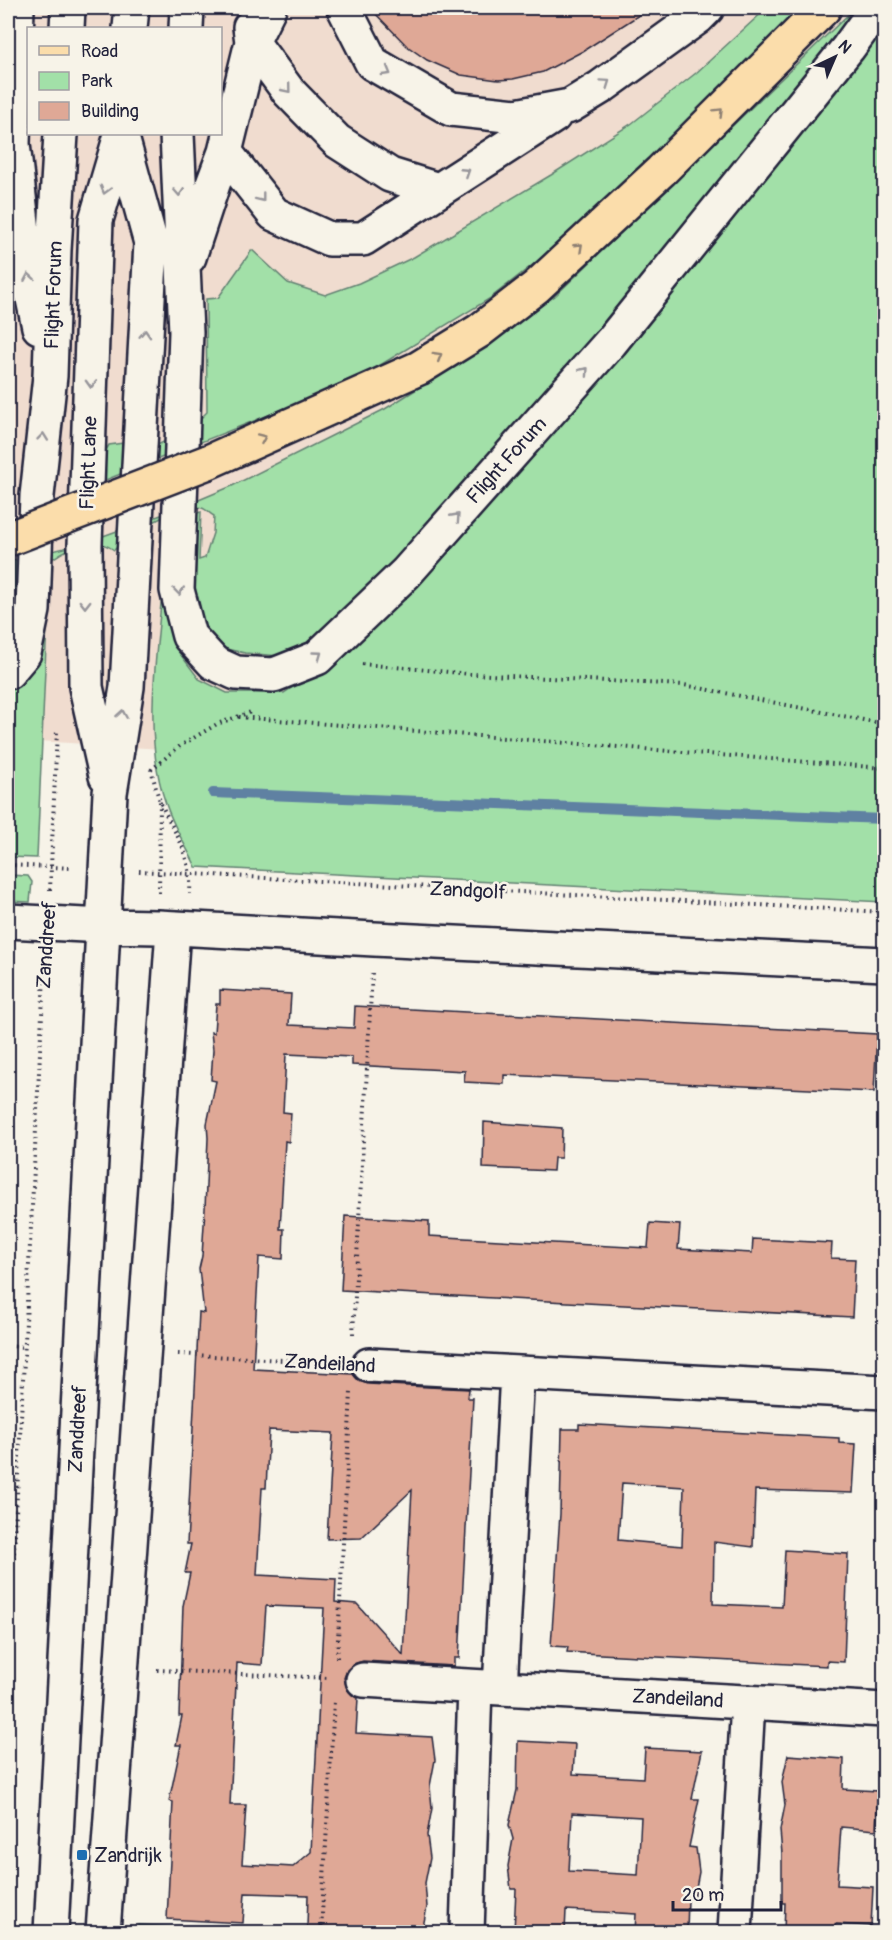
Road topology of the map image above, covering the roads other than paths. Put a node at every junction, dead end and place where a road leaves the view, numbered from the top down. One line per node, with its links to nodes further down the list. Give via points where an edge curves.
1 (16, 8): 23 (street, one-way to 1, via 28,274 13,144)
2 (69, 8): 11 (street)
3 (132, 8): 12 (street)
4 (187, 8): 13 (street)
5 (246, 8): 14 (street)
6 (269, 8): 14 (street)
7 (344, 8): 15 (street, one-way to 15, via 372,63 451,109 516,116)
8 (707, 8): 15 (street, one-way to 8)
9 (877, 8): 22 (street, Flight Forum, one-way to 9, via 186,332 177,590 189,636 214,663 236,673 274,675 317,658 406,573 611,342)
10 (820, 10): 24 (main road, one-way to 10, bridge, via 208,462 419,368 479,331 536,287 653,178)
11 (67, 27)
12 (130, 27)
13 (186, 27)
14 (252, 42): 20 (street); 21 (street, one-way to 21, via 289,92 337,141 390,175)
15 (570, 106): 21 (street, one-way to 15)
16 (61, 135): 23 (street, Flight Forum)
17 (122, 135): 26 (street, Flight Lane, one-way to 17, via 127,687 151,243)
18 (122, 135): 26 (street, Flight Lane, one-way to 26, via 96,220 85,545 86,687)
19 (177, 135): 22 (street, Flight Forum, one-way to 22)
20 (225, 152): 21 (street, one-way to 21, via 274,214 329,239 363,239); 22 (street)
21 (438, 190)
22 (183, 276)
23 (50, 376): 25 (street, Flight Forum, one-way to 23, via 24,653 33,610 37,496)
24 (8, 539)
25 (8, 672)
26 (110, 793): 28 (street, Flight Lane)
27 (8, 921): 28 (street)
28 (104, 926): 29 (street); 38 (street, Zanddreef)
29 (173, 928): 30 (street); 39 (street)
30 (885, 964)
31 (360, 1364): 32 (street, Zandeiland)
32 (517, 1373): 33 (street, Zandeiland); 35 (street)
33 (885, 1392)
34 (350, 1679): 35 (street, Zandeiland)
35 (488, 1687): 36 (street, Zandeiland); 40 (street)
36 (748, 1702): 37 (street, Zandeiland); 41 (street, Zandeiland)
37 (885, 1710)
38 (51, 1932)
39 (103, 1932)
40 (467, 1932)
41 (735, 1932)

